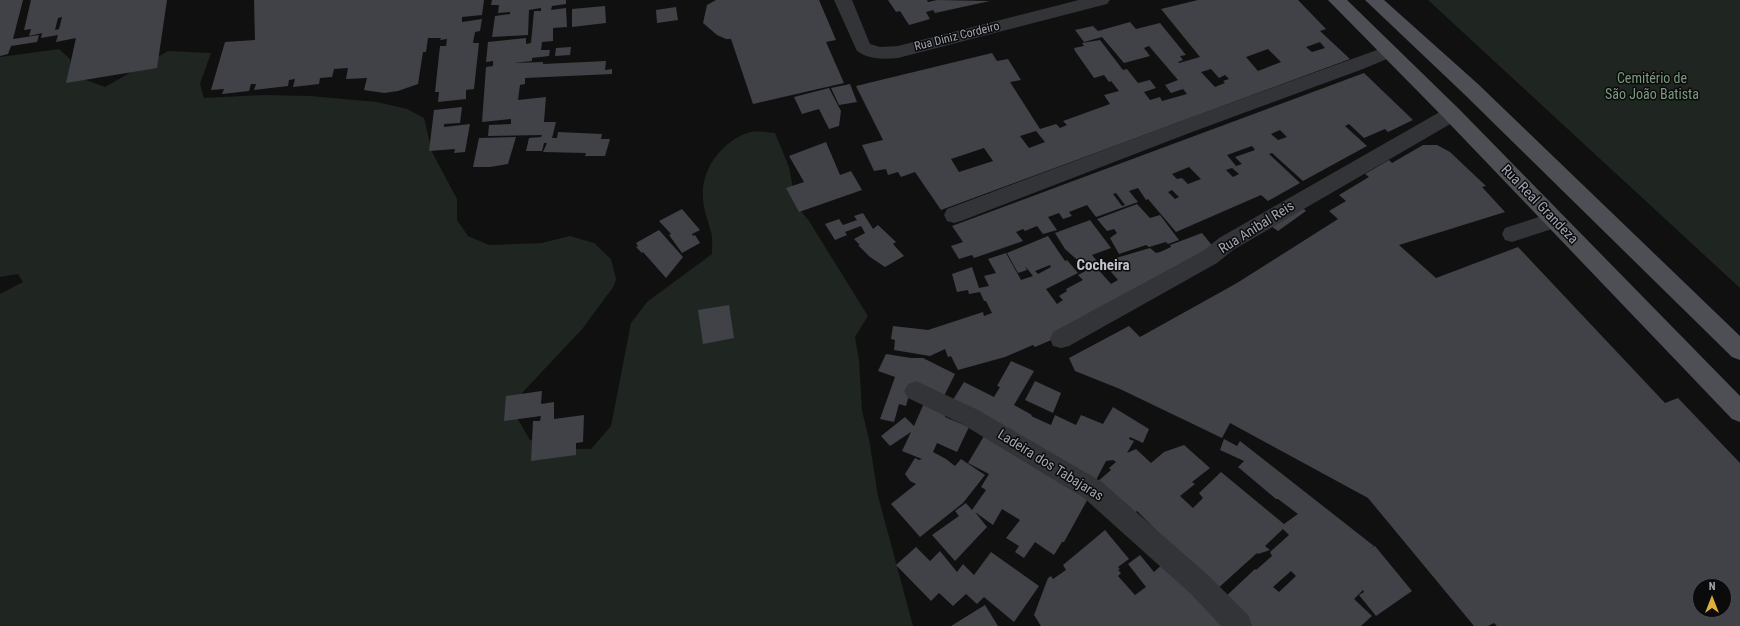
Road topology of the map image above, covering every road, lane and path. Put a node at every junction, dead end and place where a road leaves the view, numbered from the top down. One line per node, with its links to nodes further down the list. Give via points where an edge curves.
1 (843, 0): 2 (street, Rua Diniz Cordeiro, via 862,47 868,51 886,53)
2 (1101, 0)
3 (1337, 0): 5 (main road, Rua Real Grandeza)
4 (1374, 0): 11 (main road, via 1471,89)
5 (1388, 52): 6 (main road, Rua Real Grandeza); 7 (street)
6 (1452, 114): 8 (main road, Rua Real Grandeza); 10 (street, Rua Anibal Reis, via 1226,244 1210,257)
7 (954, 215)
8 (1554, 220): 9 (street); 13 (main road, Rua Real Grandeza)
9 (1512, 234)
10 (1061, 339)
11 (1740, 350)
12 (916, 391): 14 (street, Ladeira dos Tabajaras, via 970,417 1094,490 1201,586)
13 (1740, 412)
14 (1239, 626)

